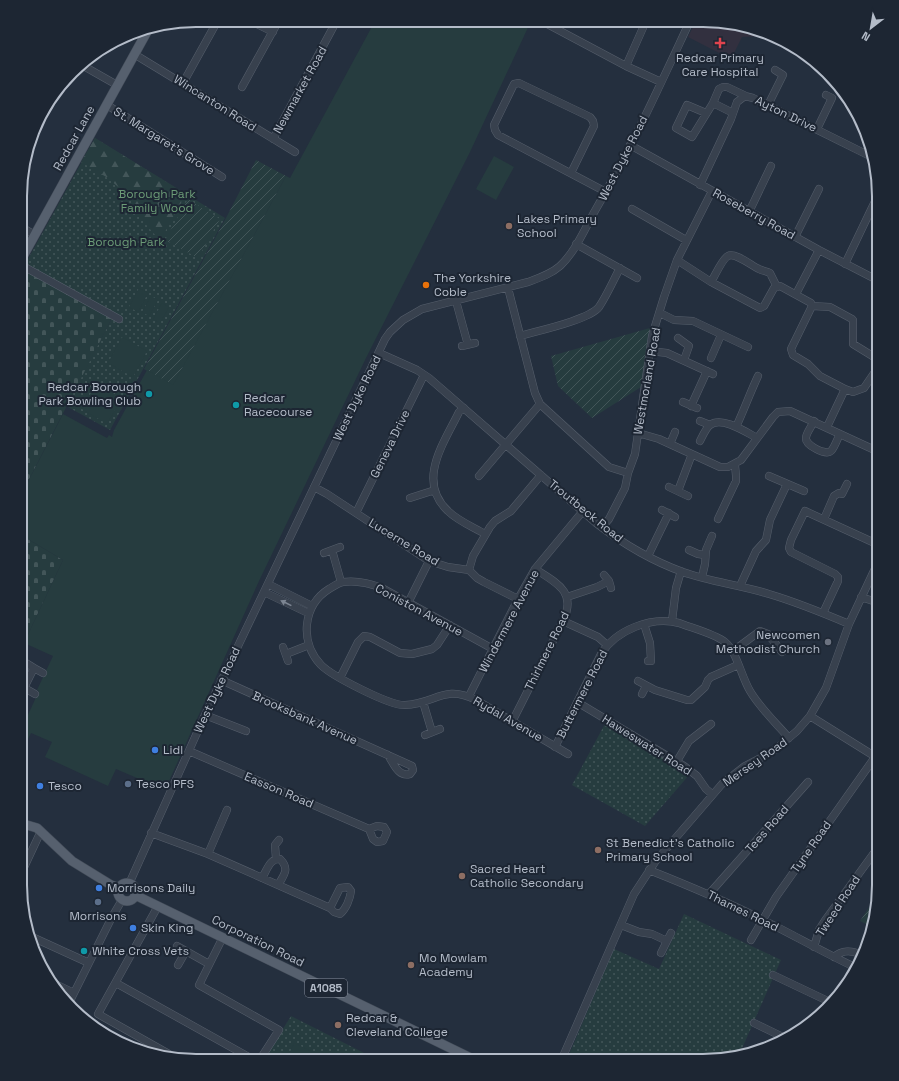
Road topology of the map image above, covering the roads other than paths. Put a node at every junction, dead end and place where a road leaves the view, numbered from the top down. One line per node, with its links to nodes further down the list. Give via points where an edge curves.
1 (214, 27): 15 (street)
2 (262, 27): 8 (street)
3 (275, 27): 8 (street)
4 (333, 27): 26 (street, Newmarket Road)
5 (553, 27): 11 (street)
6 (643, 27): 11 (street)
7 (687, 27): 14 (street, West Dyke Road)
8 (272, 32): 17 (street)
9 (145, 35): 10 (main road, Redcar Lane)
10 (134, 54): 15 (street, Wincanton Road); 16 (main road, Redcar Lane)
11 (626, 66): 14 (street)
12 (87, 68): 16 (street)
13 (775, 70): 22 (street, via 783,75)
14 (661, 82): 27 (street, West Dyke Road)
15 (183, 83): 26 (street, Wincanton Road)
16 (118, 85): 21 (main road, Redcar Lane)
17 (242, 87)
18 (826, 95): 25 (street, via 832,98)
19 (746, 96): 20 (street, via 723,87 719,89); 22 (street, Ayton Drive); 24 (street, Ayton Drive, via 737,102)
20 (713, 103): 23 (street); 24 (street)
21 (106, 105): 32 (street, St. Margaret's Grove); 41 (main road, Redcar Lane)
22 (768, 105): 25 (street, Ayton Drive)
23 (706, 113): 23 (street, via 692,137 676,128 688,105)
24 (733, 113): 33 (street, Ayton Drive)
25 (817, 129): 29 (street, Ayton Drive)
26 (273, 139): 28 (street, Wincanton Road)
27 (630, 145): 33 (street, Roseberry Road); 36 (street, West Dyke Road)
28 (295, 152)
29 (866, 153)
30 (771, 166): 39 (street)
31 (571, 174): 31 (street, via 498,135 494,126 514,84 519,83 590,117 593,121 594,126); 36 (street)
32 (222, 176)
33 (700, 185): 35 (street, Roseberry Road)
34 (819, 189): 42 (street)
35 (712, 191): 39 (street, Roseberry Road); 43 (street, Westmorland Road)
36 (606, 192): 44 (street, West Dyke Road)
37 (872, 208): 48 (street)
38 (632, 209): 43 (street)
39 (749, 212): 42 (street, Roseberry Road)
40 (27, 230): 41 (street)
41 (35, 235): 45 (main road, Redcar Lane)
42 (795, 237): 46 (street, Roseberry Road)
43 (686, 240): 47 (street, Westmorland Road)
44 (576, 244): 50 (street); 55 (street, West Dyke Road, via 559,267 544,276)
45 (27, 249)
46 (819, 250): 48 (street, Roseberry Road); 56 (street)
47 (677, 260): 53 (street); 59 (street, Westmorland Road)
48 (845, 264): 52 (street, Roseberry Road)
49 (27, 268): 60 (street)
50 (620, 268): 51 (street); 61 (street, via 598,308 592,313)
51 (637, 278)
52 (872, 278)
53 (711, 282): 54 (street, via 761,311 772,290); 54 (street, via 724,260 731,255 770,274)
54 (777, 287): 56 (street)
55 (508, 288): 57 (street, West Dyke Road); 61 (street)
56 (796, 294): 58 (street)
57 (456, 301): 64 (street); 67 (street, West Dyke Road, via 422,309 403,320 390,332)
58 (812, 306): 68 (street, via 830,307 852,318 853,344); 75 (street, via 791,349 793,355 808,364 820,376)
59 (660, 313): 62 (street, via 674,320 693,321); 66 (street, Westmorland Road)
60 (118, 319)
61 (520, 336): 78 (street)
62 (721, 336): 65 (street); 69 (street)
63 (678, 338): 70 (street, via 689,346)
64 (468, 345)
65 (748, 347)
66 (650, 351): 70 (street, via 668,353); 86 (street, Westmorland Road)
67 (378, 353): 71 (street, Troutbeck Road); 101 (street, West Dyke Road)
68 (872, 356)
69 (711, 358)
70 (684, 360): 77 (street, via 710,373 694,407)
71 (424, 375): 79 (street, Troutbeck Road); 110 (street, Geneva Drive)
72 (758, 376): 76 (street)
73 (872, 376): 75 (street, via 864,388 853,392)
74 (743, 388): 76 (street)
75 (846, 389): 84 (street)
76 (750, 392): 83 (street)
77 (683, 402)
78 (540, 404): 90 (street); 95 (street, via 610,467)
79 (464, 408): 90 (street, Troutbeck Road); 103 (street, via 459,412 435,463)
80 (700, 421): 82 (street)
81 (814, 421): 84 (street); 87 (street, via 806,437 807,443 811,446 828,453); 88 (street, via 790,411 778,412)
82 (710, 425): 83 (street, via 723,423); 89 (street)
83 (736, 427): 88 (street)
84 (827, 427): 87 (street)
85 (675, 432): 91 (street)
86 (638, 433): 91 (street); 95 (street, Westmorland Road, via 635,454)
87 (840, 434): 92 (street)
88 (757, 438): 94 (street)
89 (700, 441)
90 (505, 444): 96 (street, Troutbeck Road); 97 (street)
91 (670, 444): 93 (street)
92 (872, 449)
93 (692, 454): 94 (street, via 720,467); 104 (street)
94 (735, 465): 108 (street, via 736,481)
95 (628, 473): 115 (street, Westmorland Road, via 625,488)
96 (541, 475): 109 (street, Troutbeck Road); 116 (street, via 518,504 495,521)
97 (478, 476)
98 (769, 476): 99 (street)
99 (787, 484): 105 (street); 134 (street, via 768,526 766,540 756,551)
100 (847, 484): 114 (street, via 842,494 834,496)
101 (314, 487): 110 (street, Lucerne Road); 133 (street, West Dyke Road)
102 (669, 487): 104 (street)
103 (435, 490): 107 (street); 116 (street, via 448,512)
104 (678, 491): 106 (street)
105 (804, 491)
106 (688, 496)
107 (410, 498)
108 (722, 510): 112 (street); 113 (street)
109 (583, 511): 115 (street, Troutbeck Road); 126 (street, Windermere Avenue)
110 (356, 513): 125 (street, Lucerne Road)
111 (669, 514): 124 (street)
112 (730, 514)
113 (718, 519)
114 (824, 519): 118 (street); 143 (street, via 805,511 789,548 838,577)
115 (602, 527): 124 (street, Troutbeck Road)
116 (485, 534): 127 (street, via 473,556)
117 (712, 536): 123 (street)
118 (872, 542)
119 (340, 547): 120 (street)
120 (332, 550): 122 (street); 131 (street)
121 (689, 550): 123 (street)
122 (324, 553)
123 (705, 555): 130 (street)
124 (648, 556): 128 (street, Troutbeck Road)
125 (429, 560): 127 (street, Lucerne Road, via 448,567); 140 (street)
126 (535, 569): 136 (street, Thirlmere Road, via 560,585); 138 (street, Windermere Avenue)
127 (469, 570): 138 (street, via 484,582)
128 (681, 571): 130 (street, Troutbeck Road); 145 (street)
129 (872, 574): 137 (street, Mersey Road)
130 (702, 577): 134 (street, Troutbeck Road)
131 (341, 582): 140 (street, Coniston Avenue, via 369,583); 141 (street, via 324,592)
132 (608, 582): 136 (street)
133 (268, 584): 135 (street, West Dyke Road); 141 (street)
134 (740, 586): 143 (street, Troutbeck Road)
135 (264, 592): 142 (street, one-way to 135); 164 (street, West Dyke Road)
136 (567, 597): 144 (street, Thirlmere Road, via 568,609)
137 (861, 597): 139 (street); 147 (street, Mersey Road)
138 (518, 599): 153 (street, Windermere Avenue)
139 (872, 601)
140 (408, 602): 148 (street, Coniston Avenue)
141 (312, 606): 142 (street)
142 (308, 613): 149 (street, Rydal Avenue, via 306,634)
143 (823, 613): 147 (street, Troutbeck Road)
144 (563, 621): 150 (street, via 598,637); 175 (street, Thirlmere Road)
145 (672, 621): 146 (street, Buttermere Road); 154 (street, Buttermere Road, via 724,641)
146 (644, 624): 150 (street, Buttermere Road, via 627,631); 156 (street, via 650,650 651,661)
147 (849, 624): 174 (street, Mersey Road, via 826,688)
148 (450, 625): 153 (street, Coniston Avenue); 162 (street, via 441,642 432,649 412,654 400,653 364,636 358,642)
149 (309, 645): 155 (street); 162 (street, Rydal Avenue, via 321,666)
150 (607, 645): 172 (street, Buttermere Road)
151 (283, 647): 155 (street)
152 (788, 648): 154 (street, via 782,652 768,634 760,631)
153 (493, 649): 170 (street, Windermere Avenue)
154 (733, 651): 159 (street)
155 (286, 654): 157 (street)
156 (648, 661)
157 (288, 662)
158 (27, 664): 160 (street)
159 (738, 665): 166 (street, via 711,677 691,700); 179 (street, via 760,706)
160 (34, 668): 161 (street); 163 (street)
161 (43, 673)
162 (340, 678): 171 (street, Rydal Avenue, via 393,704 404,706)
163 (27, 679)
164 (221, 680): 173 (street, West Dyke Road); 184 (street, Brooksbank Avenue)
165 (638, 681): 166 (street)
166 (646, 686): 169 (street)
167 (27, 690): 168 (street)
168 (35, 694)
169 (642, 694)
170 (469, 696): 171 (street, Rydal Avenue, via 446,694); 175 (street, Rydal Avenue)
171 (424, 702): 177 (street, via 429,734)
172 (577, 702): 180 (street, Buttermere Road); 185 (street, Haweswater Road)
173 (205, 715): 178 (street); 181 (street, West Dyke Road)
174 (810, 716): 179 (street, Mersey Road); 183 (street)
175 (512, 722): 180 (street, Rydal Avenue)
176 (711, 724): 185 (street, via 689,741)
177 (440, 729)
178 (246, 731)
179 (789, 738): 188 (street, Mersey Road, via 772,752 745,766)
180 (555, 747): 182 (street, Rydal Avenue)
181 (189, 751): 191 (street, Easson Road); 193 (street, West Dyke Road)
182 (568, 754)
183 (872, 755)
184 (388, 756)
185 (677, 761): 188 (street, Haweswater Road, via 697,776)
186 (872, 765): 209 (street, Tyne Road, via 776,897)
187 (808, 782): 204 (street, Tees Road)
188 (712, 794): 199 (street, Mersey Road)
189 (228, 810): 195 (street)
190 (27, 825): 192 (main road)
191 (369, 828)
192 (41, 832): 198 (street); 203 (main road, via 72,860)
193 (151, 833): 195 (street); 201 (street, West Dyke Road)
194 (279, 840): 197 (street, via 275,845)
195 (208, 854): 200 (street)
196 (872, 856): 217 (street, Tweed Road, via 819,930)
197 (276, 859): 200 (street, via 271,862); 202 (street, via 285,864 286,869)
198 (27, 861)
199 (649, 870): 204 (street, Thames Road); 210 (street, Mersey Road, via 634,894)
200 (262, 878): 202 (street)
201 (129, 884): 203 (main road, via 123,884); 205 (main road, via 135,890)
202 (278, 885): 208 (street)
203 (119, 888): 206 (main road, via 118,893)
204 (709, 894): 209 (street, Thames Road)
205 (135, 895): 206 (main road, via 130,901); 207 (main road, Corporation Road / A1085)
206 (122, 900): 222 (street)
207 (158, 906): 212 (main road, Corporation Road / A1085); 227 (street)
208 (330, 908)
209 (763, 920): 214 (street, Tyne Road); 217 (street, Thames Road)
210 (621, 925): 215 (street); 238 (street, Mersey Road)
211 (671, 932): 215 (street)
212 (223, 937): 223 (street); 237 (main road, Corporation Road / A1085)
213 (36, 939): 222 (street)
214 (751, 940)
215 (667, 941): 219 (street)
216 (177, 946): 218 (street)
217 (814, 947): 221 (street, Thames Road)
218 (186, 951): 223 (street); 224 (street)
219 (661, 953)
220 (858, 953): 221 (street, via 853,951 839,953)
221 (834, 957): 225 (street, Thames Road)
222 (89, 963): 229 (street)
223 (209, 964): 236 (street, via 199,985 278,1030)
224 (178, 965)
225 (852, 965)
226 (773, 976): 231 (street)
227 (116, 983): 234 (street, via 98,1014); 235 (street)
228 (61, 987): 229 (street)
229 (74, 993): 230 (street)
230 (71, 999)
231 (827, 1000)
232 (754, 1023): 233 (street)
233 (780, 1036)
234 (164, 1051)
235 (245, 1054)
236 (263, 1054)
237 (462, 1054)
238 (564, 1054)

